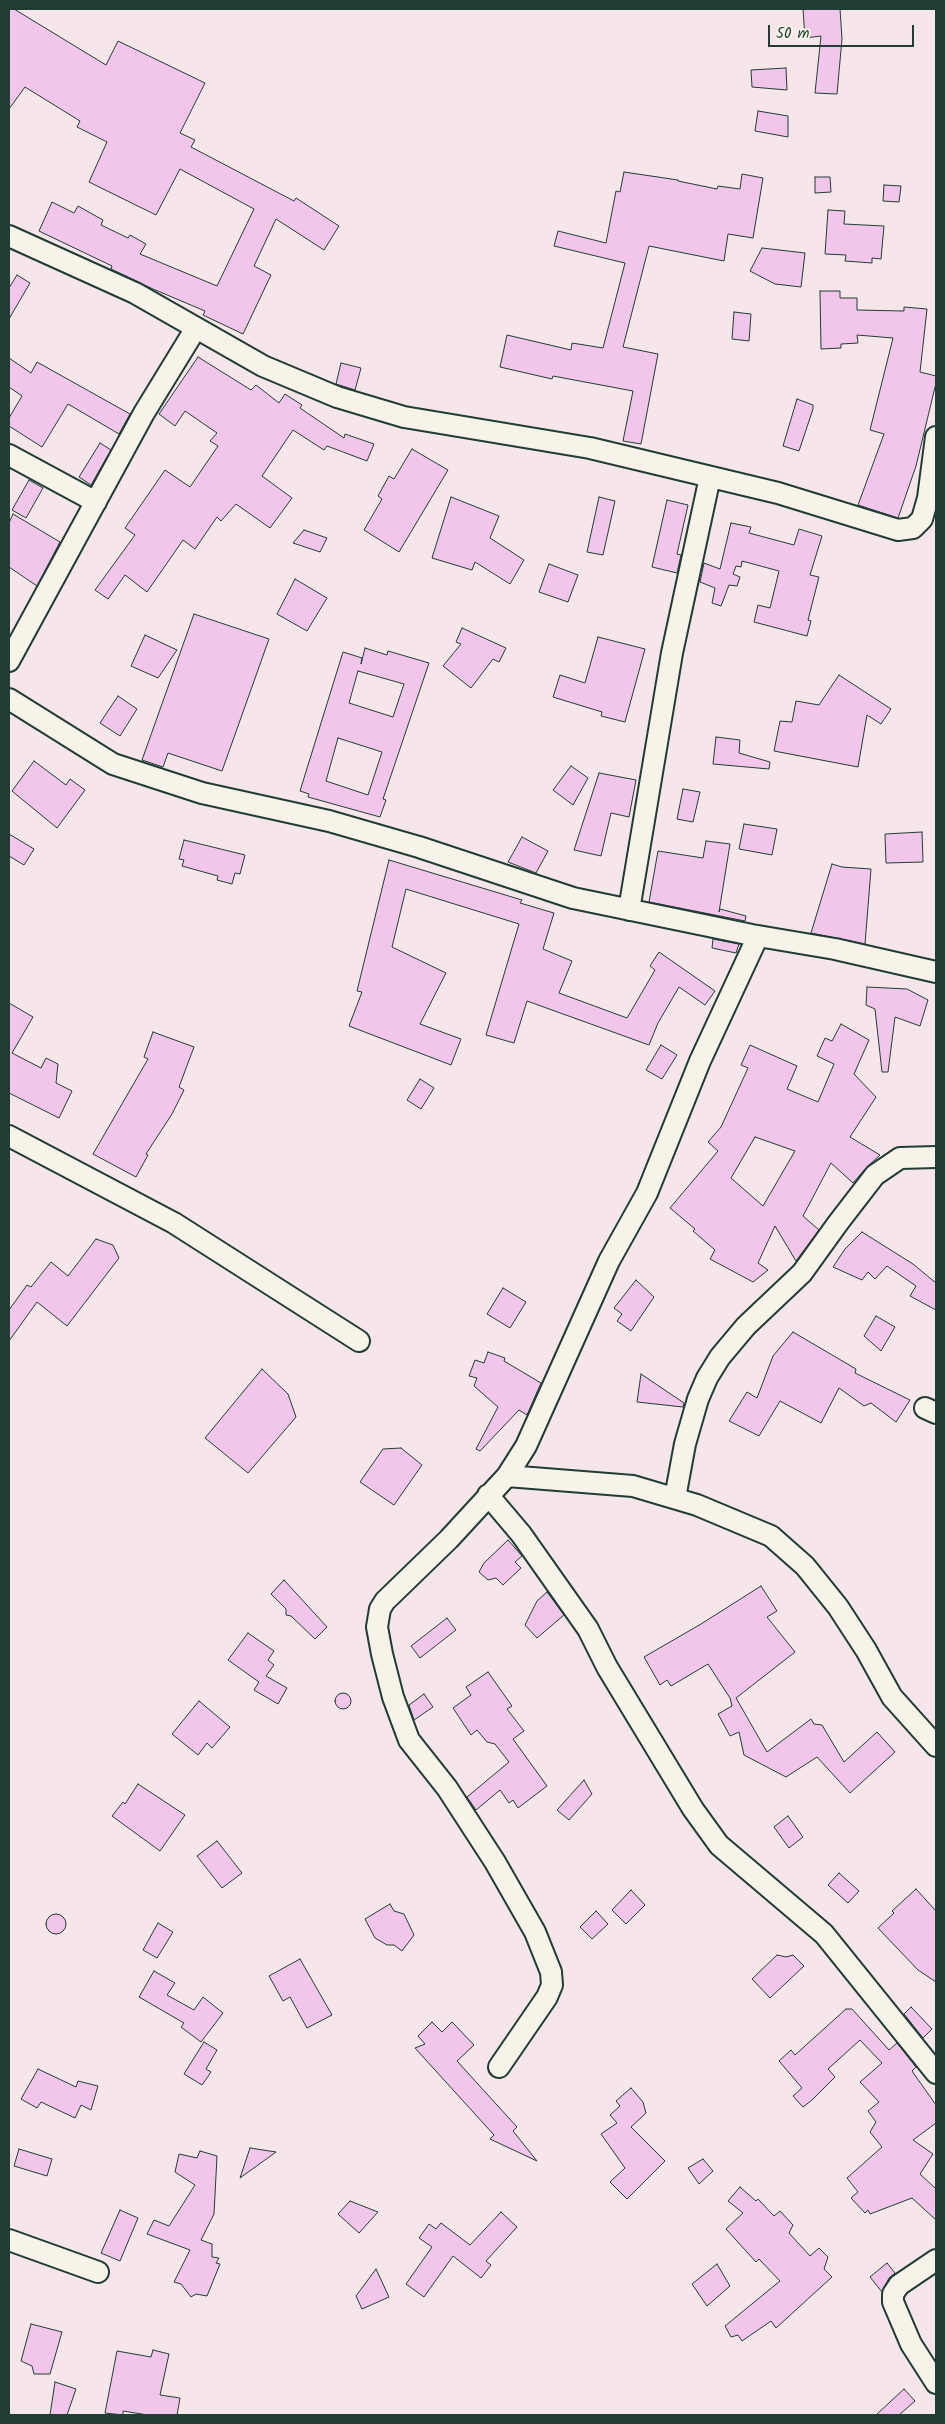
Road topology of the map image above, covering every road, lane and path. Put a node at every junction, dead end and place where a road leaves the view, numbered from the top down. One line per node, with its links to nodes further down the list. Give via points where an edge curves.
1 (9, 236): 2 (street, via 134,293)
2 (196, 328): 5 (street, via 264,366 337,397 404,417 590,448); 6 (street, via 144,413)
3 (936, 436): 5 (street, via 922,519 914,528 904,530)
4 (9, 455): 6 (street)
5 (710, 477): 9 (street, via 672,653)
6 (96, 502): 7 (street)
7 (9, 661)
8 (9, 699): 9 (street, via 113,764 202,793 338,823 573,898)
9 (629, 910): 10 (street)
10 (758, 936): 11 (street, via 835,949); 15 (street, via 700,1060 647,1193 609,1261 526,1446)
11 (936, 972)
12 (9, 1136): 14 (street, via 174,1223)
13 (936, 1157): 17 (street, via 900,1158 875,1175 802,1273 746,1326 720,1357 698,1399)
14 (359, 1341)
15 (506, 1476): 16 (street); 17 (street, via 633,1486)
16 (488, 1495): 19 (street, via 449,1539 385,1601 380,1608 377,1627 393,1697 410,1740 495,1862 535,1932 551,1972 552,1985 547,1997); 20 (street, via 521,1534 588,1629 607,1667 693,1809 719,1845 824,1934)
17 (675, 1498): 18 (street, via 771,1536 805,1566 838,1607 892,1697)
18 (936, 1746)
19 (499, 2067)
20 (936, 2073)
21 (9, 2240): 23 (street)
22 (936, 2260): 24 (street, via 899,2285 893,2294 893,2302 911,2344)
23 (98, 2272)
24 (936, 2383)

